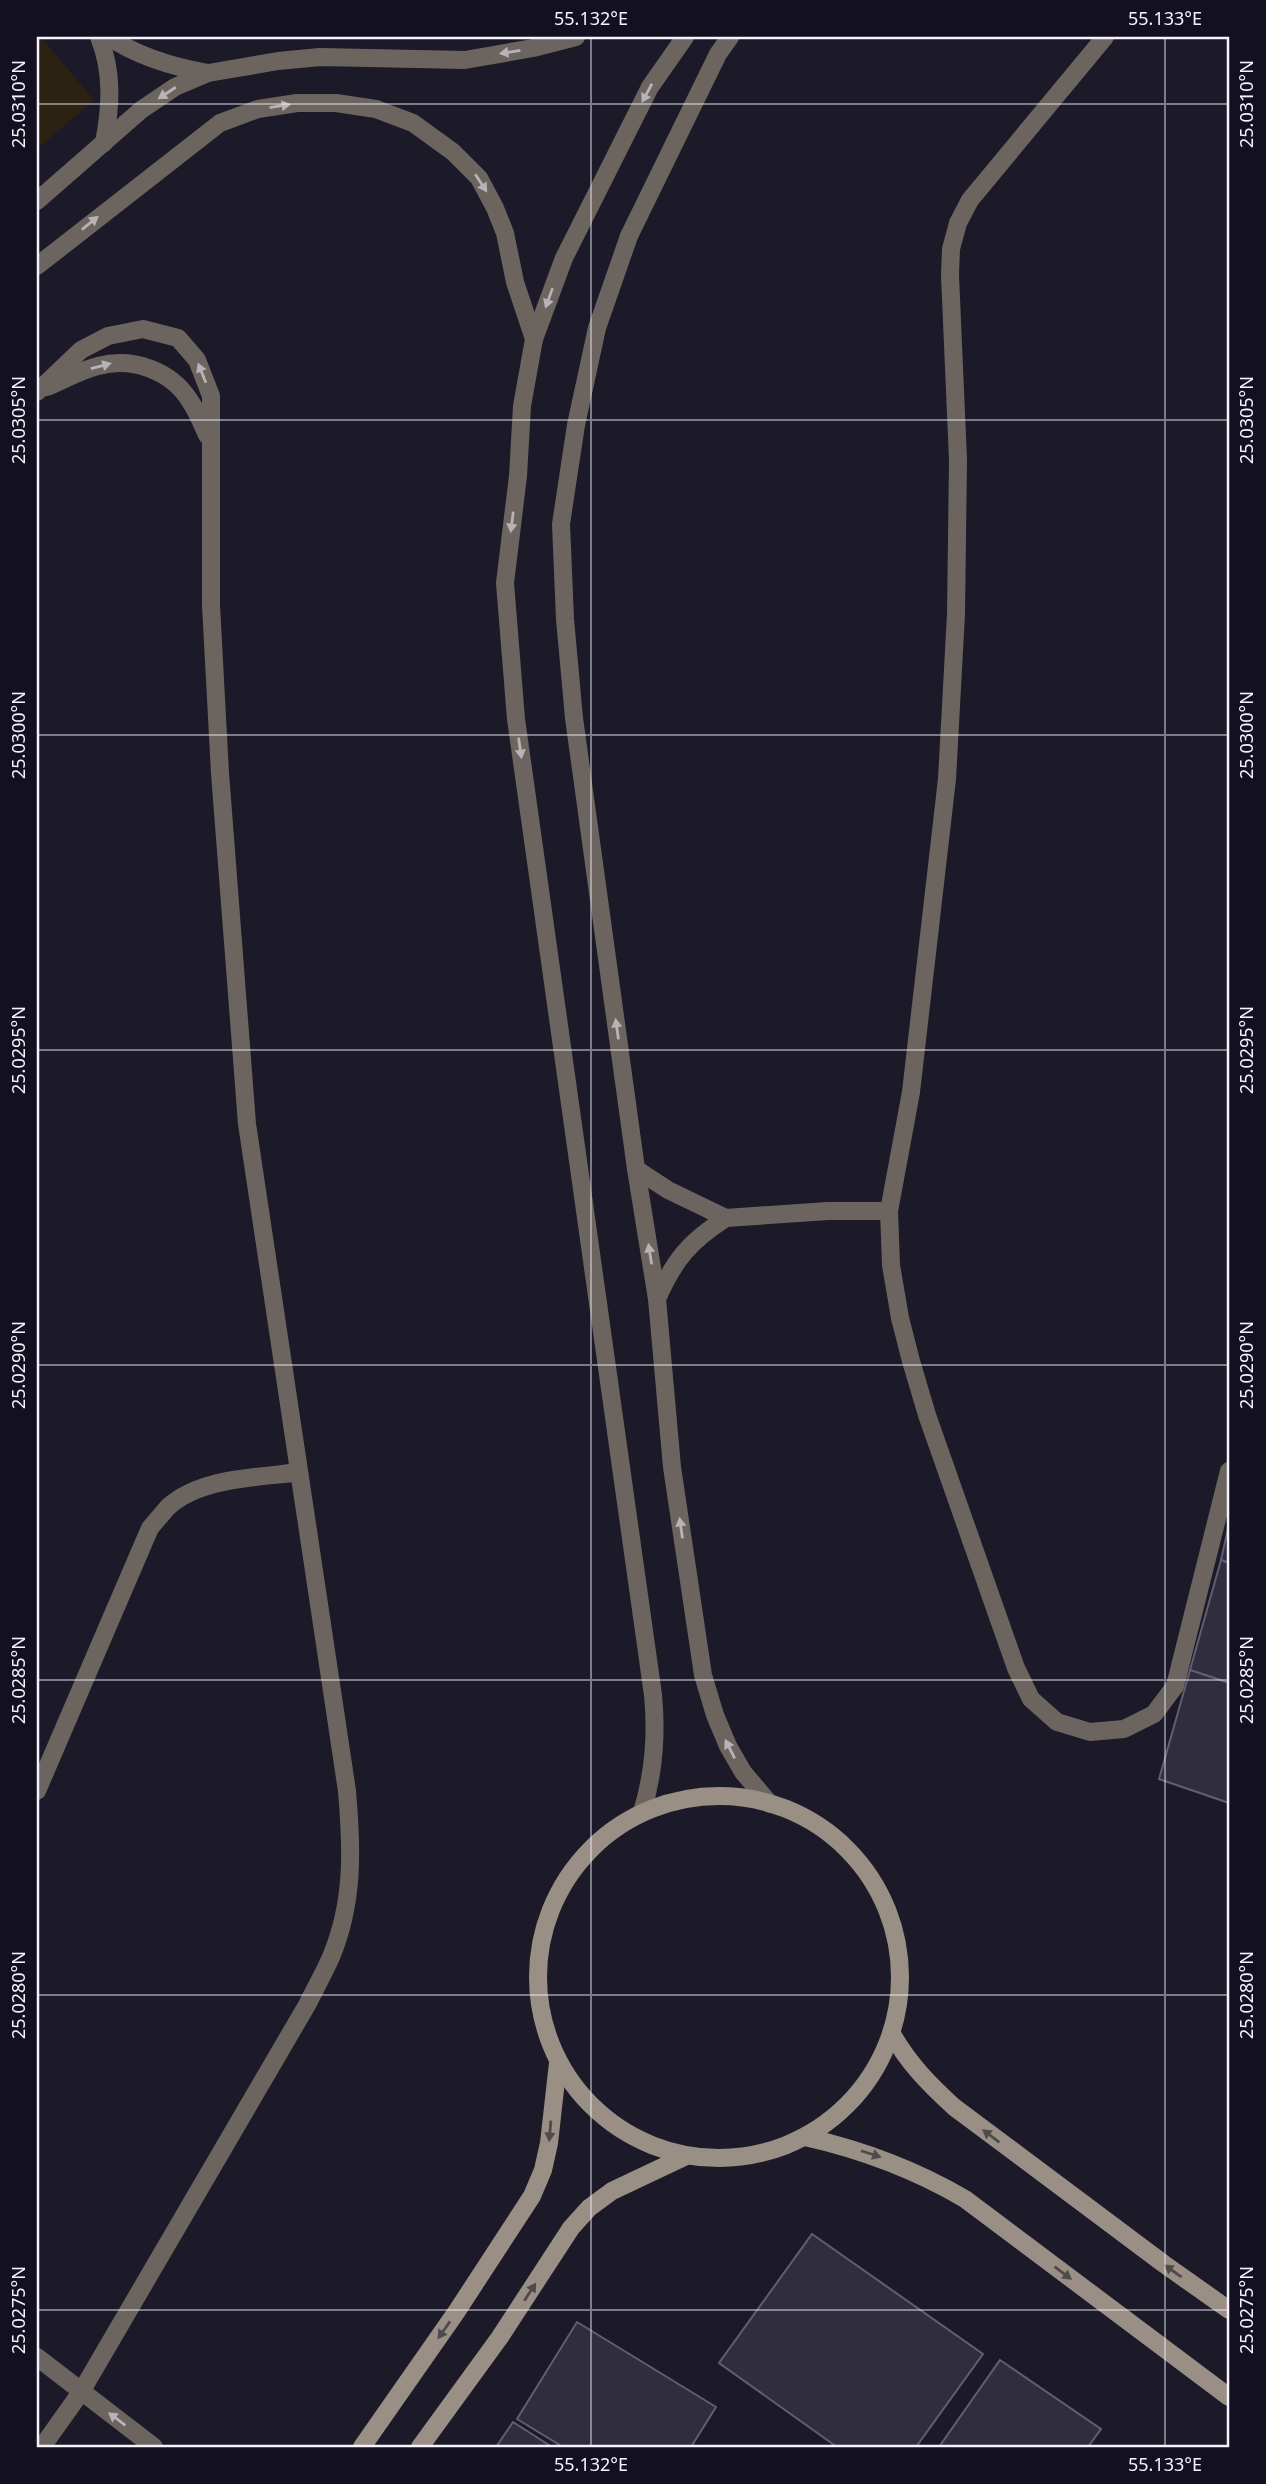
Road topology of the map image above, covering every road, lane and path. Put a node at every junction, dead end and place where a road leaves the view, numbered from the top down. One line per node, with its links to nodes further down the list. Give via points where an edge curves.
1 (99, 37): 8 (street, via 111,96)
2 (109, 37): 7 (street, via 160,62)
3 (576, 37): 7 (street, one-way to 7, via 466,60 320,57)
4 (685, 37): 11 (street, one-way to 11, via 650,87 564,258)
5 (730, 37): 14 (street, one-way to 5, via 574,718 561,524 597,328 629,236)
6 (1105, 37): 15 (street, via 970,200 951,249 958,460 947,779 911,1092)
7 (208, 73): 8 (street, one-way to 8, via 141,110)
8 (104, 143): 9 (street)
9 (37, 201)
10 (37, 266): 11 (street, one-way to 11, via 220,123 258,109 336,103 376,109 413,123 479,177 505,233)
11 (534, 339): 22 (street, one-way to 22, via 522,406 505,583 516,719 653,1695 656,1742)
12 (37, 392): 13 (street, one-way to 13, via 96,366 117,362 139,365 176,384 190,399); 13 (street, one-way to 12, via 211,396 197,360 178,338 143,329 108,336 81,350)
13 (209, 440): 19 (street, via 211,606 247,1124)
14 (636, 1169): 16 (street); 17 (street, one-way to 14)
15 (889, 1211): 16 (street, via 828,1210); 18 (street, via 891,1265 900,1318 927,1415 1016,1668 1031,1699 1057,1722 1090,1732 1124,1729 1154,1714 1175,1686)
16 (726, 1218): 17 (street, via 681,1254)
17 (657, 1299): 21 (street, one-way to 17, via 728,1746 703,1675 672,1467)
18 (1229, 1471)
19 (299, 1472): 20 (street, via 194,1490 169,1506 150,1528); 29 (street, via 347,1791 352,1846 347,1902 332,1956 307,2005)
20 (37, 1791)
21 (770, 1804): 22 (street, via 727,1796 684,1799); 23 (street, via 815,1823 852,1853 880,1893 897,1938 901,1986)
22 (642, 1812): 24 (street, via 594,1845 557,1892 538,1949 539,2007)
23 (892, 2034): 25 (street, via 872,2075 843,2111); 27 (street, one-way to 23, via 954,2107 905,2058)
24 (558, 2063): 26 (street, via 591,2106 634,2138); 33 (street, one-way to 33, via 549,2143 532,2196)
25 (805, 2137): 26 (street, via 747,2157); 30 (street, one-way to 30, via 883,2158 965,2199)
26 (686, 2156): 34 (street, one-way to 26, via 500,2337 570,2228 612,2191)
27 (1229, 2311)
28 (37, 2357): 29 (street)
29 (81, 2392): 31 (street); 32 (street, one-way to 29)
30 (1229, 2397)
31 (42, 2447)
32 (153, 2447)
33 (362, 2447)
34 (420, 2447)

